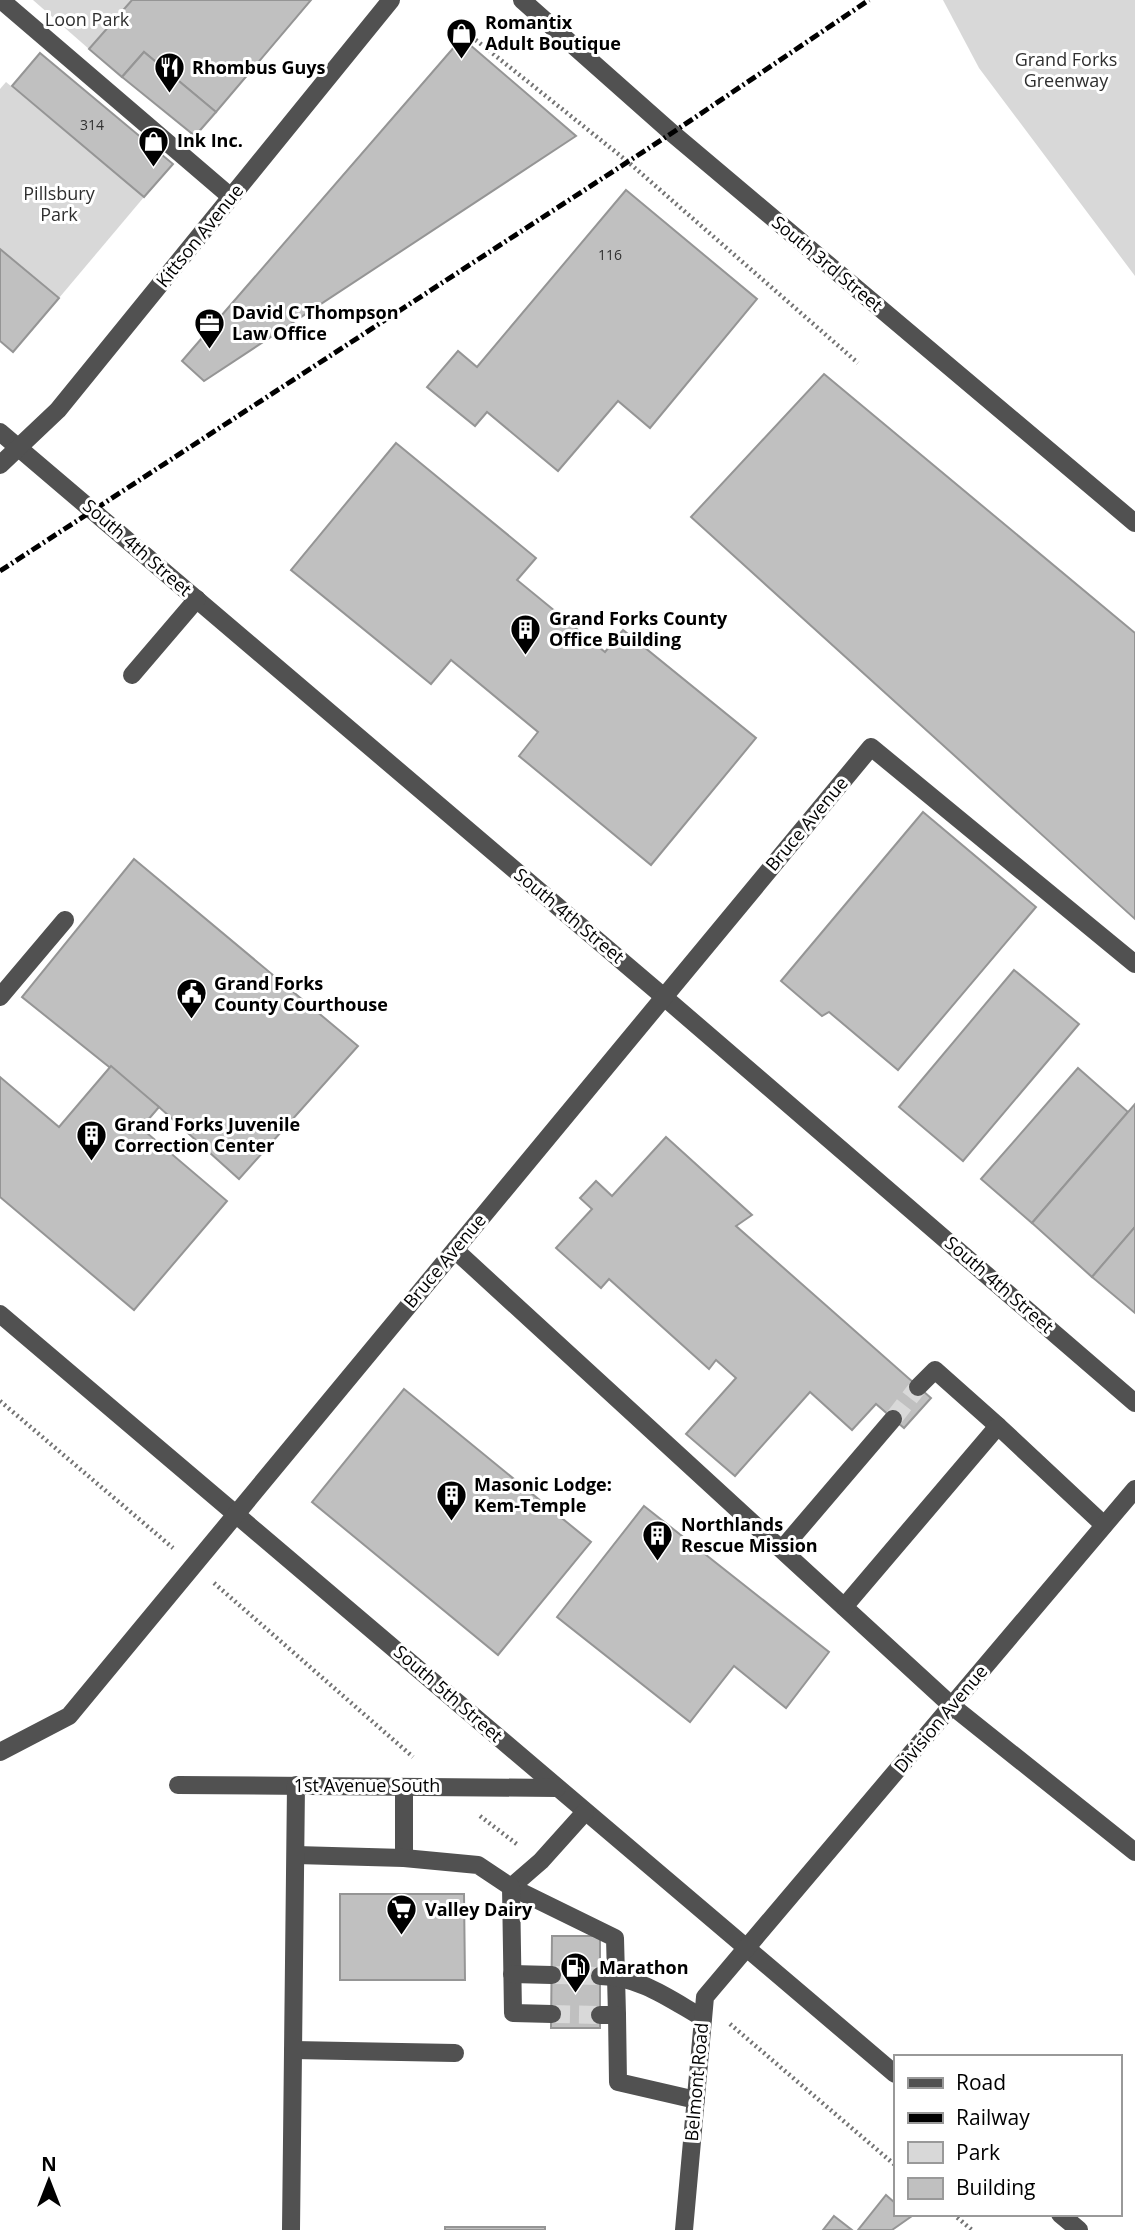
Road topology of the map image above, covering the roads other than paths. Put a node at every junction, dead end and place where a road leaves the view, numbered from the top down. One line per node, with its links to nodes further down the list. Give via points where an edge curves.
1 (1, 0): 4 (street)
2 (391, 0): 4 (street, Kittson Avenue)
3 (522, 0): 8 (street, South 3rd Street, via 672,133)
4 (231, 197): 6 (street, Kittson Avenue, via 58,410)
5 (0, 432): 6 (street, South 4th Street)
6 (19, 448): 7 (street, Kittson Avenue); 9 (street, South 4th Street)
7 (0, 465)
8 (1135, 523)
9 (197, 599): 10 (street); 14 (street, South 4th Street)
10 (132, 675)
11 (65, 920): 13 (street)
12 (1135, 964): 14 (street, Bruce Avenue, via 871,747)
13 (0, 997)
14 (664, 997): 15 (street, Bruce Avenue); 18 (street, South 4th Street)
15 (455, 1250): 22 (street, Bruce Avenue); 24 (street)
16 (0, 1314): 22 (street, South 5th Street)
17 (918, 1387): 20 (street, via 935,1370)
18 (1135, 1403)
19 (892, 1419): 24 (street)
20 (998, 1426): 23 (street); 25 (street)
21 (1135, 1489): 23 (street, Division Avenue)
22 (238, 1513): 27 (street, Bruce Avenue, via 69,1716); 31 (street, South 5th Street)
23 (1104, 1525): 26 (street, Division Avenue)
24 (782, 1549): 25 (street)
25 (844, 1607): 26 (street)
26 (952, 1706): 33 (street); 37 (street, Division Avenue)
27 (0, 1752)
28 (177, 1785): 29 (street, 1st Avenue South)
29 (296, 1785): 30 (street, 1st Avenue South); 34 (street)
30 (404, 1787): 31 (street, 1st Avenue South); 35 (street)
31 (557, 1788): 32 (street, South 5th Street)
32 (585, 1812): 36 (street); 37 (street, South 5th Street)
33 (1135, 1852)
34 (296, 1856): 35 (street); 43 (street)
35 (404, 1858): 36 (street, via 478,1865)
36 (511, 1887): 38 (street); 40 (street, via 615,1938)
37 (746, 1948): 42 (street, Belmont Road, via 705,1997); 45 (street, South 5th Street)
38 (512, 1974): 39 (street); 41 (street, via 513,2013)
39 (552, 1975)
40 (609, 1976): 42 (street, via 644,1983); 46 (street, via 608,2015 618,2082)
41 (552, 2014)
42 (703, 2018): 46 (street, Belmont Road)
43 (293, 2050): 44 (street); 48 (street)
44 (456, 2053)
45 (894, 2073)
46 (696, 2101): 49 (street, Belmont Road)
47 (1062, 2216): 50 (street)
48 (291, 2230)
49 (684, 2230)
50 (1079, 2230)

